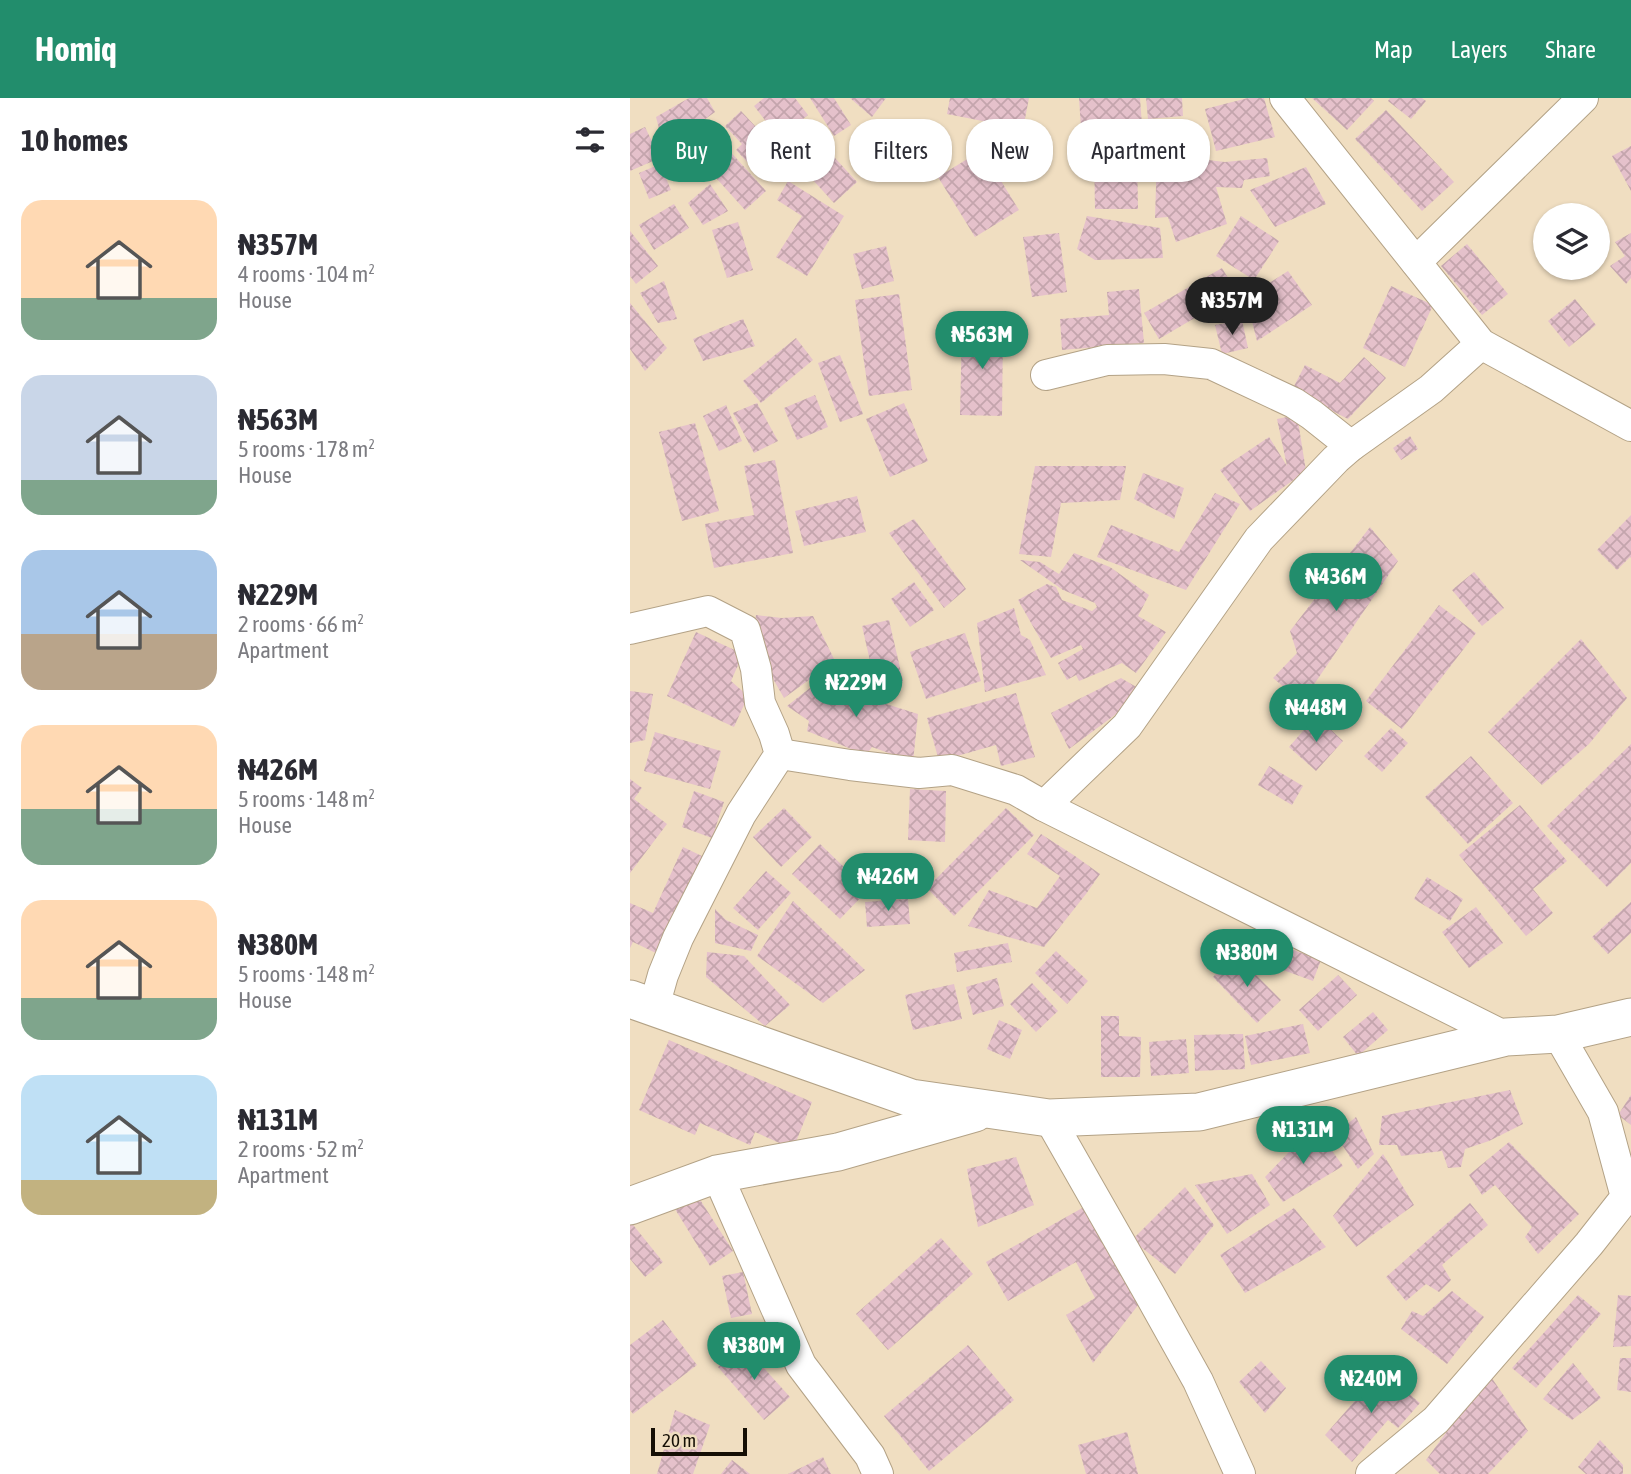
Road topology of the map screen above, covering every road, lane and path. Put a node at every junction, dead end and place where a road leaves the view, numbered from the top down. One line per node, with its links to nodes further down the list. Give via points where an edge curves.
1 (1285, 98): 3 (street)
2 (1583, 98): 3 (street)
3 (1416, 262): 4 (street)
4 (1482, 344): 6 (street); 7 (street, via 1431,389)
5 (1046, 375): 7 (street, via 1107,360 1211,364 1294,403)
6 (1631, 426)
7 (1351, 446): 10 (street, via 1259,539 1127,726)
8 (630, 629): 9 (street, via 708,611 745,630 760,703)
9 (780, 754): 10 (street, via 919,773 953,770 1016,790); 11 (street, via 741,814 663,975)
10 (1044, 807): 14 (street)
11 (642, 1003): 15 (street, via 911,1098)
12 (1631, 1017): 13 (street)
13 (1558, 1034): 14 (street); 21 (street, via 1604,1112 1626,1197 1436,1420)
14 (1506, 1037): 16 (street, via 1199,1112)
15 (989, 1109): 16 (street); 17 (street, via 838,1152)
16 (1049, 1118): 20 (street, via 1198,1381)
17 (717, 1174): 18 (street); 19 (street, via 801,1365 870,1456)
18 (630, 1206)
19 (878, 1474)
20 (1240, 1474)
21 (1371, 1474)

